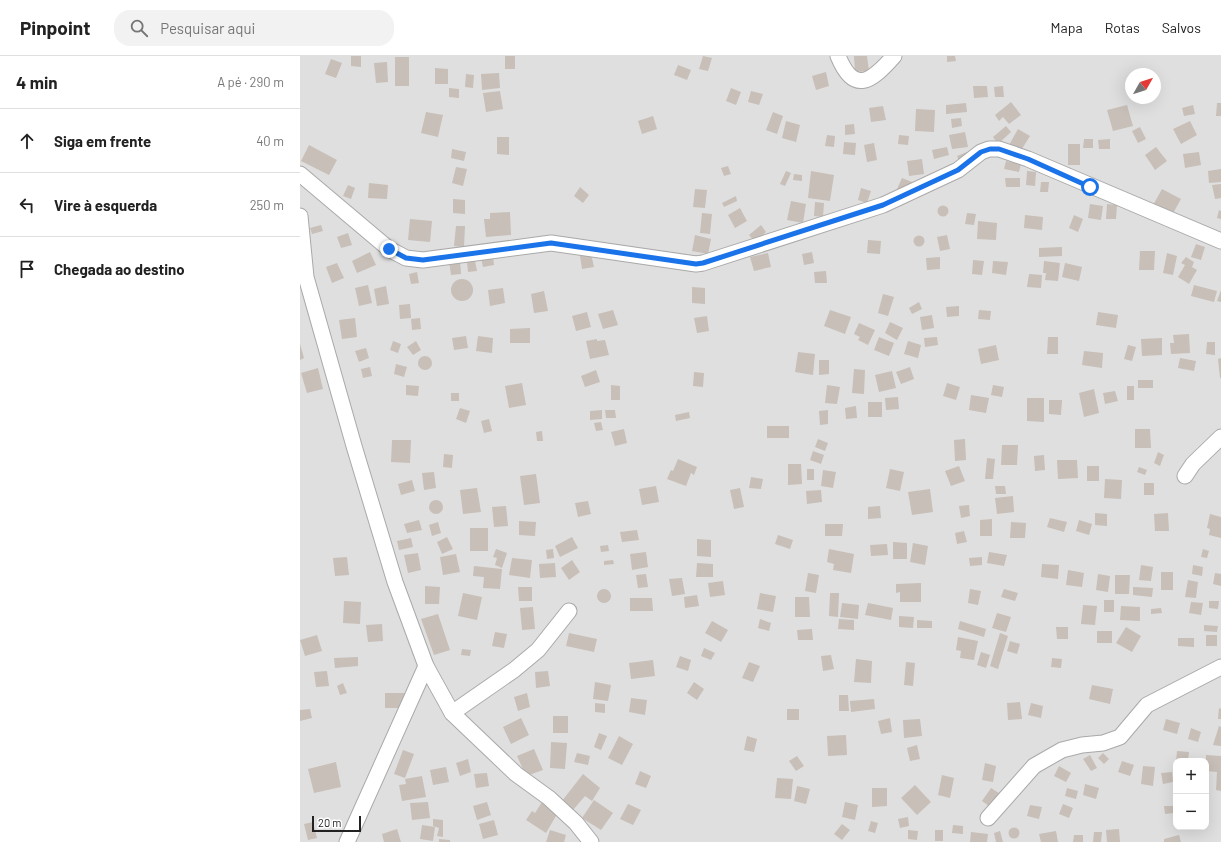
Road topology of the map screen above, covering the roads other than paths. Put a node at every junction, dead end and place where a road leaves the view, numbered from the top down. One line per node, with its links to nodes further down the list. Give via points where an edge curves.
1 (838, 56): 2 (street, via 844,71 860,82 867,80)
2 (894, 56)
3 (300, 174): 5 (street, via 389,249 406,258 423,260 551,243 703,263 883,205 958,170 981,152 990,149 999,149 1028,159)
4 (300, 216): 9 (street, via 306,277 312,299 395,582)
5 (1221, 241)
6 (1221, 437): 7 (street, via 1196,461)
7 (1185, 476)
8 (569, 610): 11 (street, via 538,650)
9 (426, 666): 11 (street); 13 (street)
10 (1221, 667): 12 (street, via 1147,705 1120,737 1103,743 1082,744 1062,750 1034,766)
11 (452, 713): 14 (street, via 516,774 549,798 576,823)
12 (988, 818)
13 (347, 842)
14 (591, 842)

